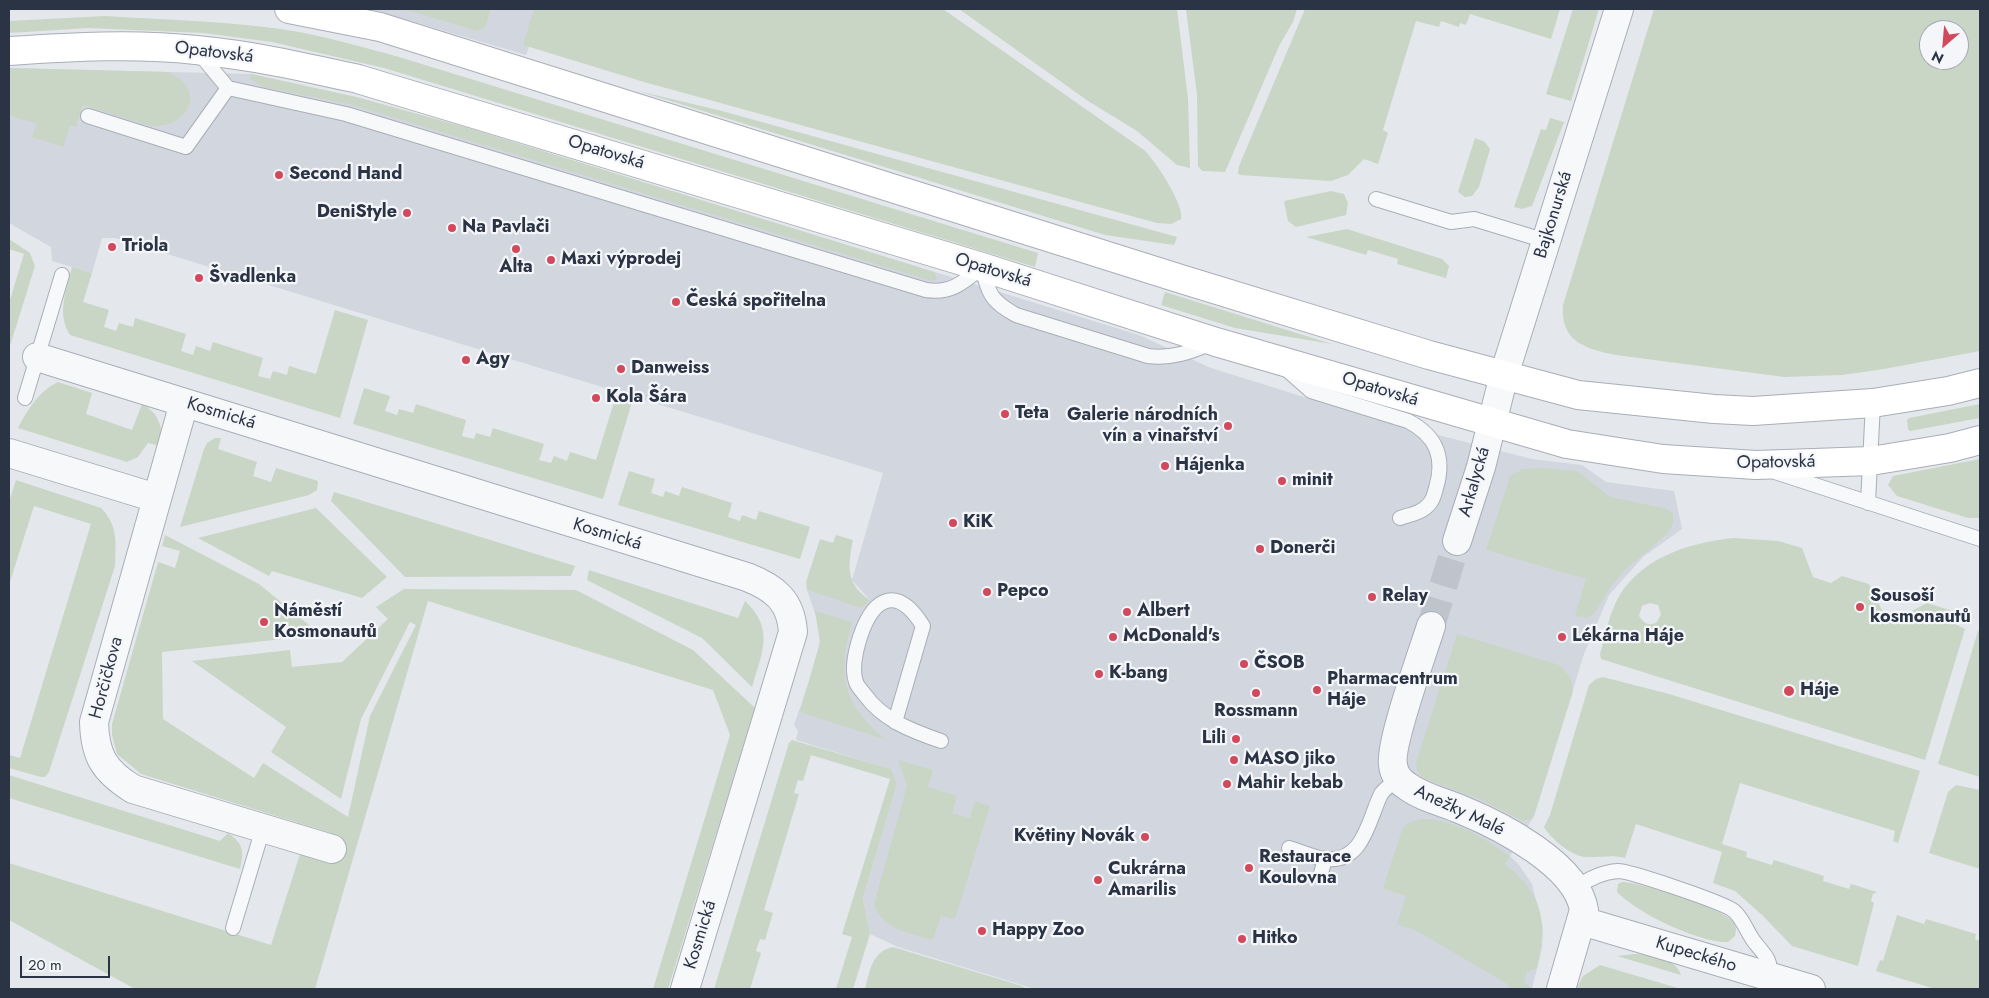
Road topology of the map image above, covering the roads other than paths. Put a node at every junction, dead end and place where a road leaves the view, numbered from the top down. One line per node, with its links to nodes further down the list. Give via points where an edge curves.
1 (289, 9): 14 (main road, via 380,27 1181,280)
2 (1619, 9): 8 (street, Bajkonurská)
3 (196, 49): 4 (main road, Opatovská, via 138,46); 5 (lane); 9 (main road, Opatovská, via 288,63 358,79)
4 (9, 51)
5 (228, 88): 6 (lane, via 186,146); 9 (lane, via 346,114 926,290 937,292 961,285)
6 (88, 116)
7 (1376, 199): 8 (lane, via 1451,222 1474,220)
8 (1546, 241): 14 (street, Bajkonurská)
9 (982, 267): 11 (main road, Opatovská); 11 (lane, via 988,293 997,304 1016,315 1148,356 1184,355)
10 (62, 275): 12 (lane)
11 (1216, 342): 13 (main road, Opatovská)
12 (37, 357): 16 (lane); 17 (street, Kosmická)
13 (1277, 360): 19 (main road, Opatovská); 26 (lane, via 1310,391 1408,421 1431,440 1441,464 1433,500 1426,508)
14 (1504, 375): 18 (main road, via 1594,397 1714,410 1796,410); 19 (street, Bajkonurská)
15 (1980, 383): 18 (main road)
16 (25, 398)
17 (184, 403): 24 (street, Horčičkova); 42 (street, Kosmická, via 747,577 763,583 778,595 792,615 793,632)
18 (1873, 403): 22 (lane)
19 (1491, 422): 23 (main road, Opatovská, via 1567,444 1663,459); 28 (street, Arkalycká, via 1481,467)
20 (1980, 440): 22 (main road, Opatovská)
21 (9, 453): 24 (street)
22 (1871, 461): 23 (main road, Opatovská); 25 (lane)
23 (1756, 466): 25 (lane)
24 (156, 498): 33 (street, Horčičkova, via 94,722 95,742 103,764 133,789)
25 (1868, 503): 27 (lane)
26 (1400, 518)
27 (1980, 538)
28 (1457, 541)
29 (1431, 626): 32 (street, Anežky Malé, via 1393,751 1393,765)
30 (894, 722): 30 (lane, via 872,705 856,682 855,654 869,614 881,604 895,601 913,610 923,626); 31 (lane)
31 (941, 741)
32 (1399, 779): 36 (lane, via 1382,792 1367,834 1358,844 1338,858); 38 (street, Anežky Malé, via 1423,795 1504,830 1555,866)
33 (263, 828): 35 (street, Horčičkova); 40 (lane)
34 (1289, 848): 36 (lane)
35 (332, 849)
36 (1325, 859): 37 (lane)
37 (1320, 877)
38 (1576, 888): 39 (street, Anežky Malé, via 1584,910); 41 (lane, via 1597,875 1619,871 1724,904 1742,920 1753,941 1766,955 1770,962)
39 (1582, 921): 41 (street, Kupeckého); 43 (street, Anežky Malé)
40 (233, 928)
41 (1769, 976): 44 (street, Kupeckého)
42 (685, 989)
43 (1561, 989)
44 (1811, 989)

